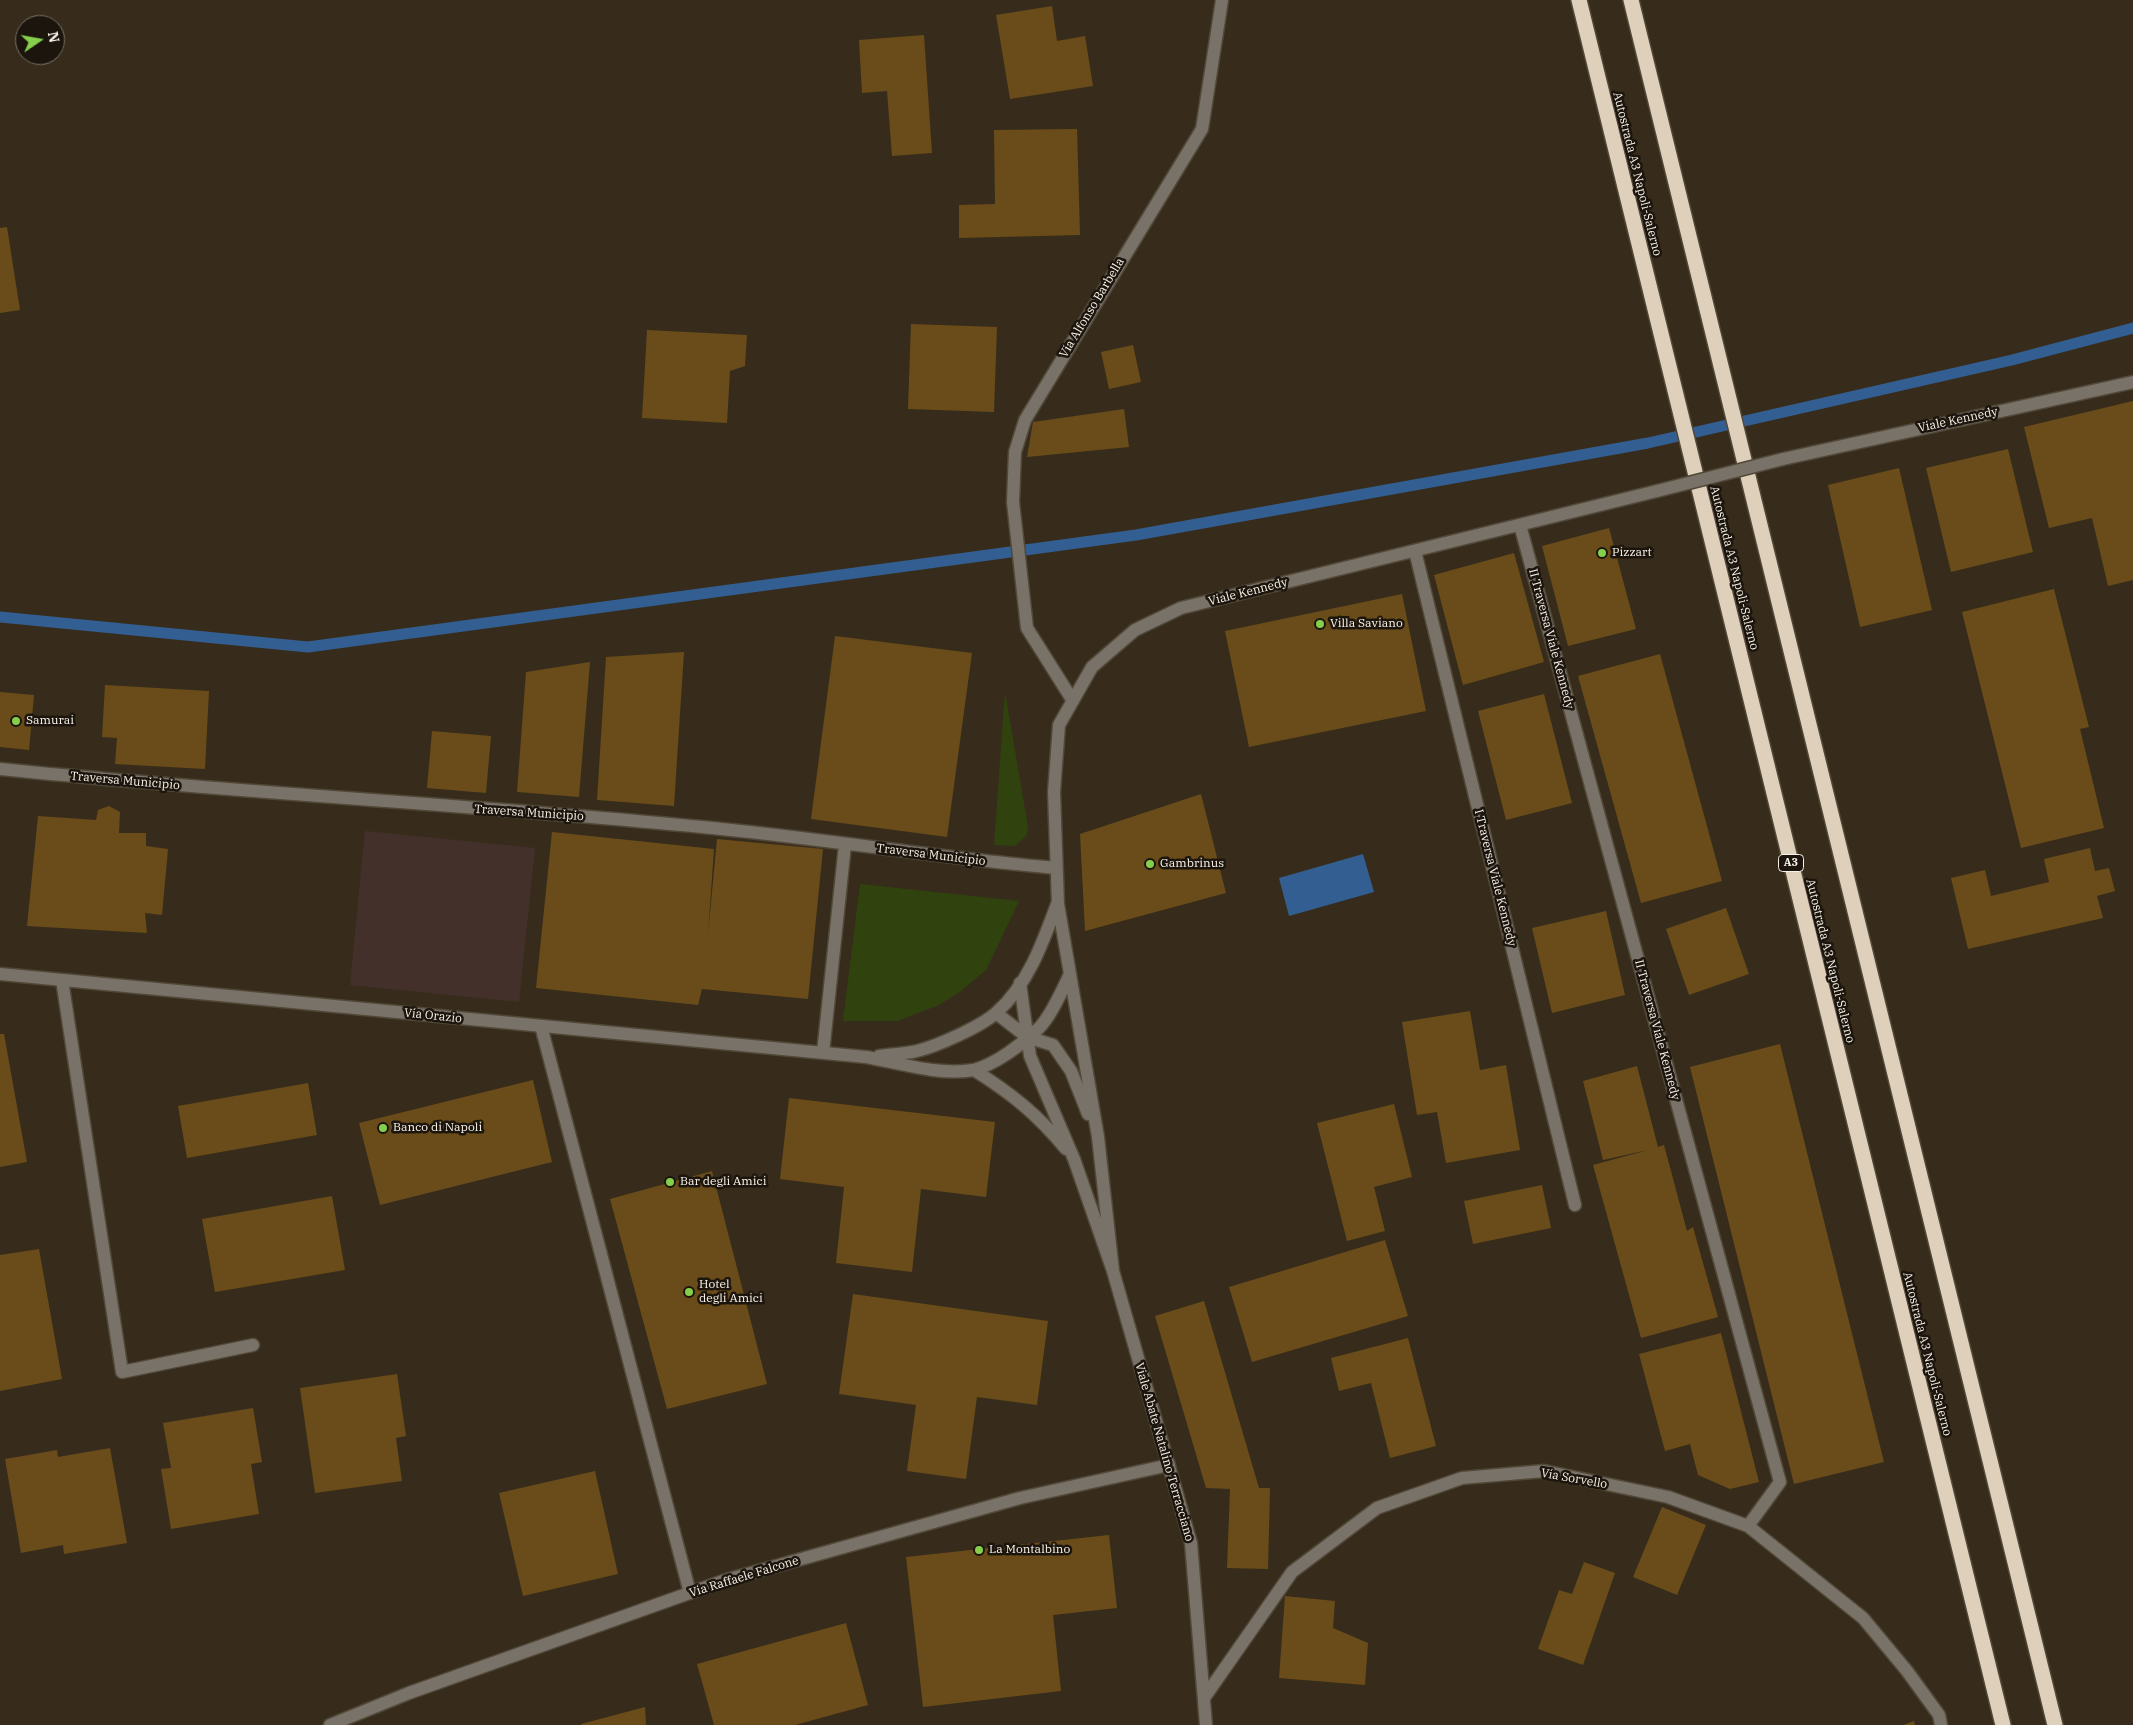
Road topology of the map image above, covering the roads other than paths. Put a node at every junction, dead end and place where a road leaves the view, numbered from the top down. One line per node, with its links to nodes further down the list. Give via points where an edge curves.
1 (1222, 0): 7 (street, Via Alfonso Barbella, via 1202,129 1025,420 1015,452 1013,502 1027,628)
2 (1579, 0): 34 (highway, Autostrada A3 Napoli-Salerno / A3)
3 (1631, 0): 35 (highway)
4 (2133, 382): 5 (street, Viale Kennedy, bridge, via 1784,459)
5 (1520, 525): 6 (street, Viale Kennedy); 28 (street, II Traversa Viale Kennedy, via 1780,1482)
6 (1415, 551): 7 (street, Viale Kennedy, via 1181,608 1135,630 1092,667); 24 (street, I Traversa Viale Kennedy)
7 (1073, 702): 10 (street, Viale Kennedy, via 1060,725 1054,792)
8 (0, 769): 9 (street, Traversa Municipio, via 702,827)
9 (845, 845): 10 (street, Traversa Municipio); 19 (street)
10 (1056, 868): 11 (street, Viale Kennedy)
11 (1058, 904): 13 (street, Viale Kennedy); 15 (street, via 1039,952)
12 (0, 974): 14 (street, Via Orazio)
13 (1069, 976): 18 (street, via 1039,1029); 22 (street, Viale Kennedy)
14 (62, 980): 17 (street, Via Orazio); 26 (street, via 122,1372)
15 (1020, 983): 16 (street); 18 (street)
16 (996, 1013): 18 (street); 20 (street, via 960,1034 917,1051)
17 (541, 1026): 19 (street, Via Orazio); 29 (street)
18 (1027, 1037): 21 (street, via 1010,1053); 22 (street, via 1053,1045 1071,1071); 23 (street, via 1030,1056)
19 (823, 1053): 20 (street, Via Orazio)
20 (866, 1057): 21 (street, via 942,1070)
21 (974, 1070): 23 (street, via 1010,1092 1043,1121)
22 (1098, 1137): 25 (street)
23 (1074, 1159): 25 (street)
24 (1575, 1204)
25 (1113, 1271): 27 (street, Viale Abate Natalino Terracciano)
26 (253, 1345)
27 (1169, 1465): 29 (street, Via Raffaele Falcone, via 1020,1498 726,1580); 30 (street, Viale Abate Natalino Terracciano, via 1191,1543)
28 (1748, 1526): 30 (street, Via Sorvello, via 1668,1496 1544,1471 1462,1478 1377,1508 1292,1572); 33 (street, Via Sorvello, via 1863,1618 1907,1670 1939,1715)
29 (690, 1593): 31 (street, Via Raffaele Falcone, via 408,1693)
30 (1204, 1698): 32 (street, Viale Abate Natalino Terracciano)
31 (330, 1725)
32 (1206, 1725)
33 (1941, 1725)
34 (2003, 1725)
35 (2055, 1725)

